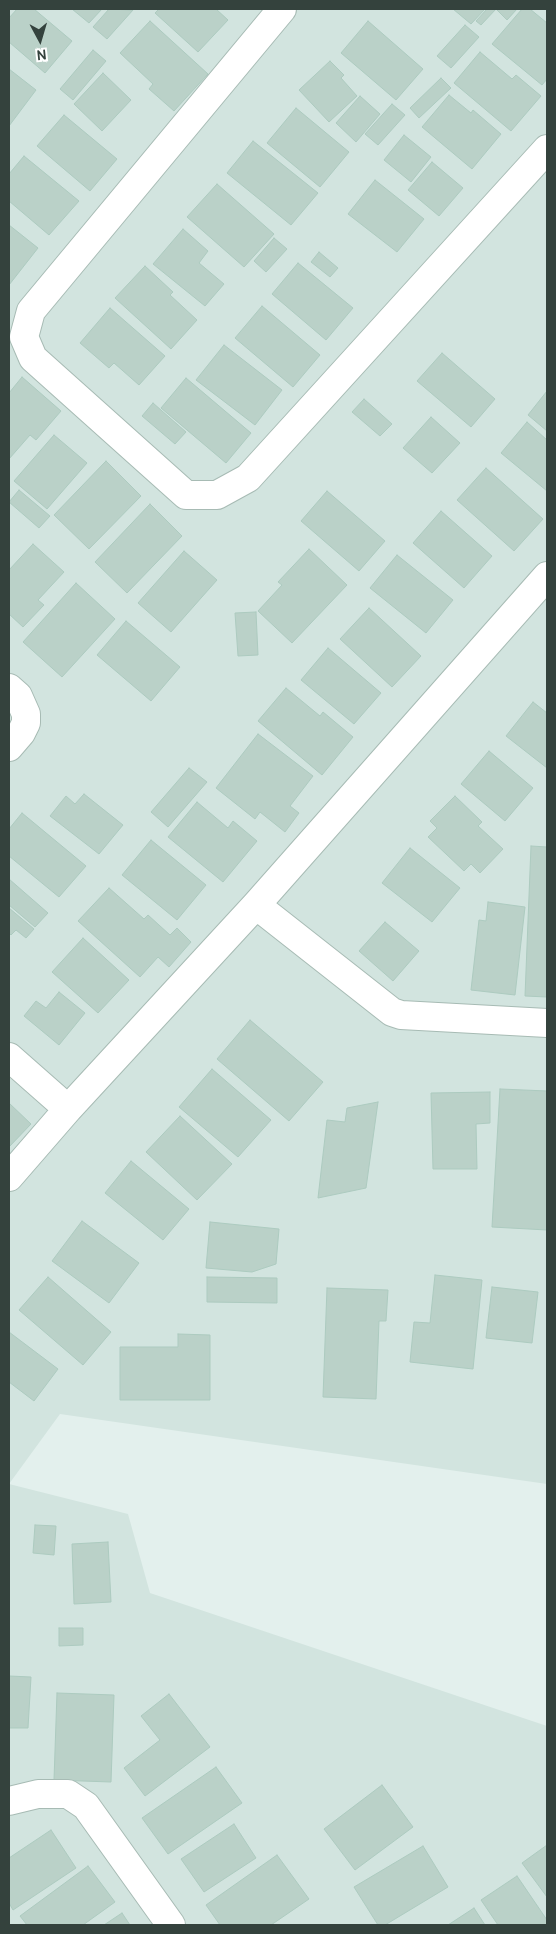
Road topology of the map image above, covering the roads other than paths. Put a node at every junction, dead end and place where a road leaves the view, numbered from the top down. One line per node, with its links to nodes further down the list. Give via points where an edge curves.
1 (282, 9): 2 (street, via 31,311 24,337 32,358 186,495 217,495 248,478)
2 (547, 149)
3 (547, 576): 6 (street)
4 (9, 688): 5 (street, via 18,696 26,714 21,733)
5 (9, 747)
6 (256, 905): 7 (street, via 392,1012); 9 (street)
7 (547, 1022)
8 (9, 1057): 9 (street)
9 (68, 1109): 10 (street)
10 (9, 1177)
11 (9, 1801): 12 (street, via 38,1794 68,1794 86,1806)
12 (171, 1925)

